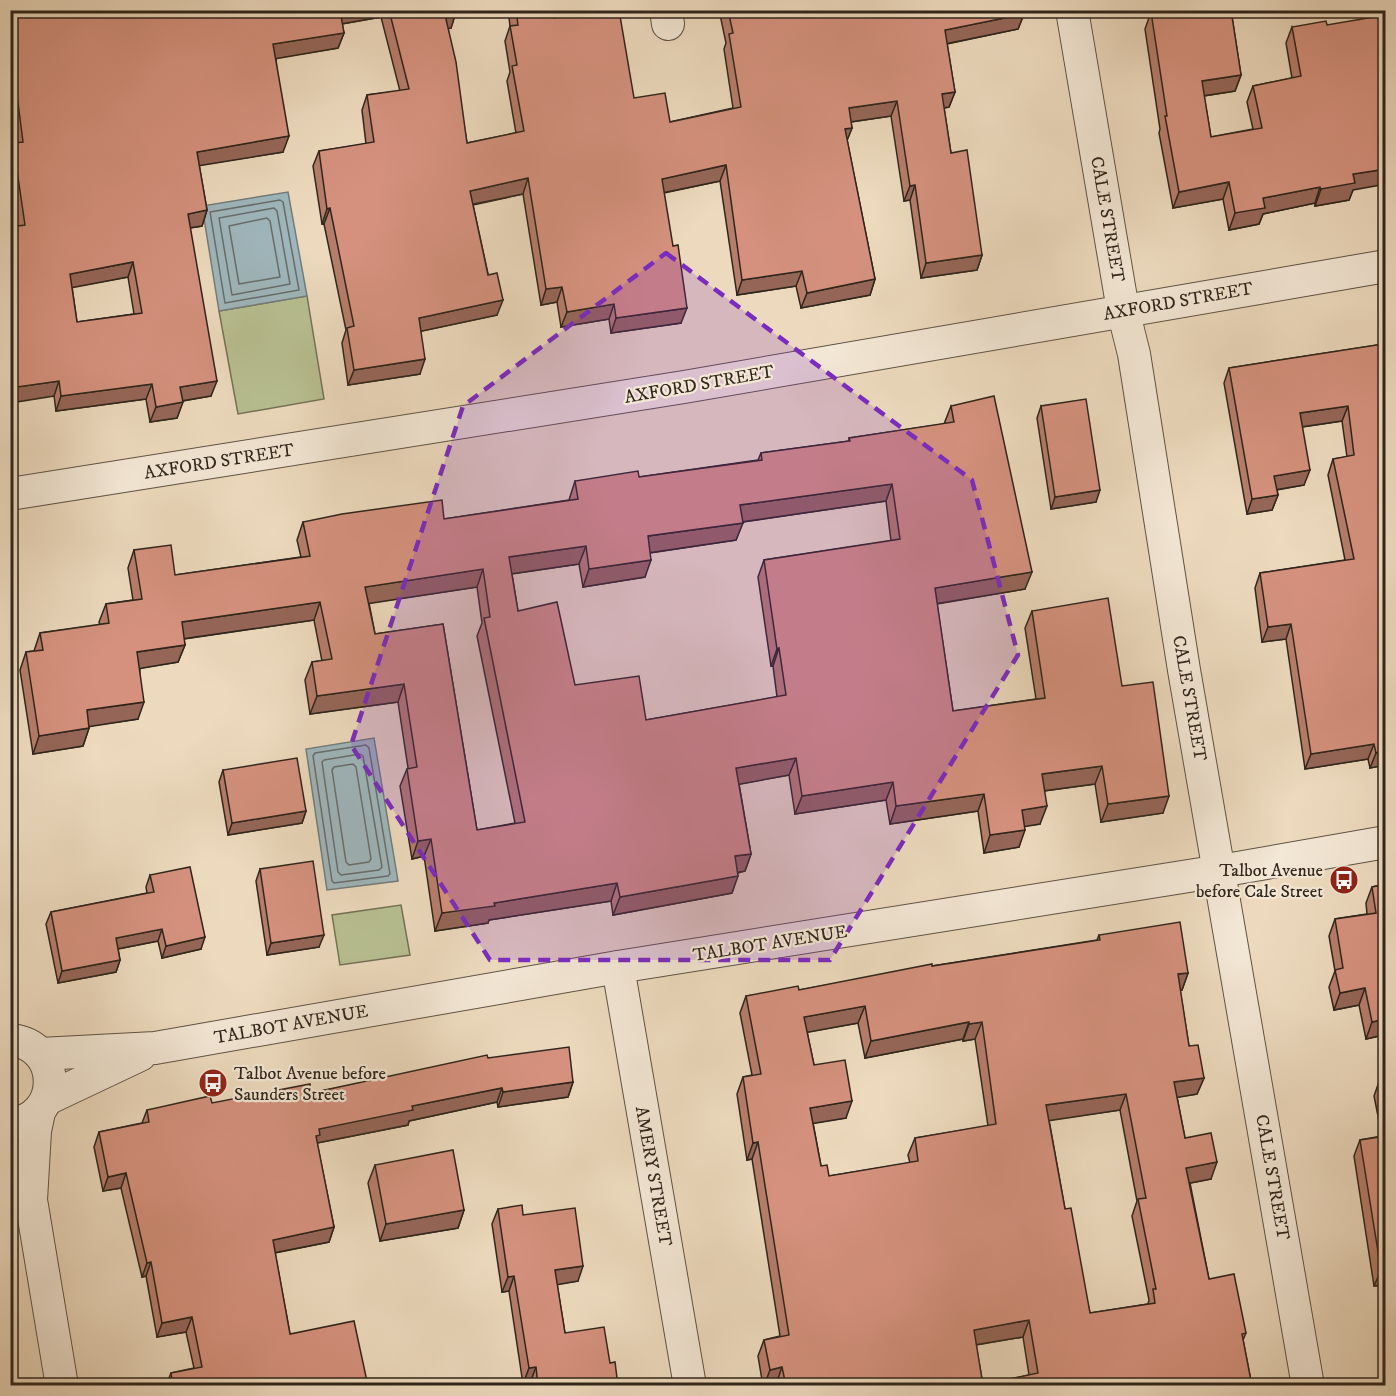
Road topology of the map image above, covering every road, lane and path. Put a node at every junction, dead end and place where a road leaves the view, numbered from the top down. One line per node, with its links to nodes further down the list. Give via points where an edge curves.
1 (1072, 10): 3 (street, CALE STREET)
2 (1386, 266): 3 (street, AXFORD STREET)
3 (1123, 310): 4 (street, AXFORD STREET, via 684,387); 6 (street, CALE STREET, via 1134,354)
4 (10, 494)
5 (1386, 842): 6 (street, TALBOT AVENUE)
6 (1220, 871): 7 (street, TALBOT AVENUE); 17 (street, CALE STREET)
7 (618, 967): 10 (street, TALBOT AVENUE); 16 (street, AMERY STREET)
8 (10, 1015): 9 (street)
9 (25, 1046): 10 (street, TALBOT AVENUE); 11 (street, via 46,1063 50,1085)
10 (155, 1048): 11 (street, TALBOT AVENUE)
11 (43, 1105): 12 (street, TALBOT AVENUE, via 29,1119); 14 (street, via 34,1131)
12 (10, 1124)
13 (10, 1163): 14 (street)
14 (31, 1200): 15 (street)
15 (62, 1386)
16 (690, 1386)
17 (1308, 1386)

